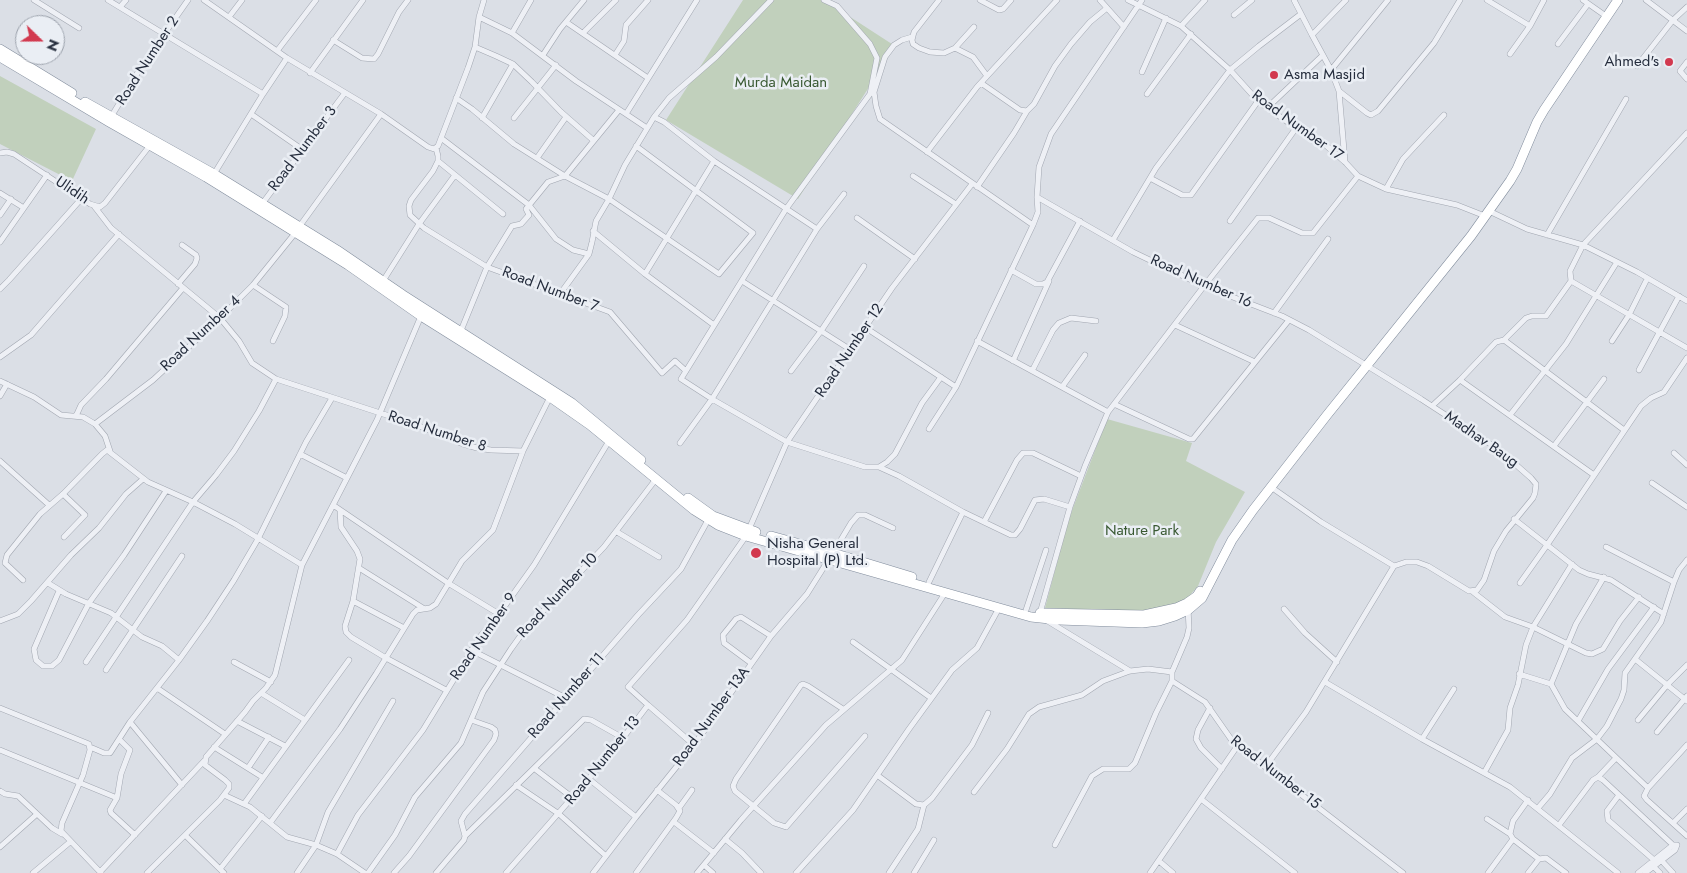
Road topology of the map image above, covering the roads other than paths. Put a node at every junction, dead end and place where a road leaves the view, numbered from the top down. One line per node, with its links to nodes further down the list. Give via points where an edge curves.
1 (34, 0): 54 (street)
2 (108, 0): 39 (street)
3 (126, 0): 39 (street)
4 (188, 0): 56 (street, Road Number 2)
5 (204, 0): 45 (street)
6 (242, 0): 45 (street)
7 (316, 0): 67 (street)
8 (363, 0): 62 (street)
9 (408, 0): 62 (street, via 374,59 362,58)
10 (484, 0): 46 (street)
11 (531, 0): 57 (street)
12 (584, 0): 49 (street)
13 (616, 0): 58 (street)
14 (648, 0): 70 (street, via 626,25 624,42)
15 (697, 0): 83 (street)
16 (771, 0): 102 (street, via 716,57 669,98)
17 (824, 0): 38 (street)
18 (842, 0): 38 (street)
19 (939, 0): 61 (street)
20 (980, 0): 21 (street, via 999,10)
21 (1011, 0)
22 (1057, 0): 82 (street)
23 (1100, 0): 41 (street)
24 (1128, 0): 37 (street, Road Number 17)
25 (1204, 0): 50 (street)
26 (1252, 0): 44 (street)
27 (1294, 0): 42 (street)
28 (1346, 0): 60 (street)
29 (1388, 0): 79 (street)
30 (1460, 0): 87 (street, via 1434,42 1378,111 1371,115)
31 (1487, 0): 51 (street)
32 (1544, 0): 51 (street)
33 (1612, 0): 43 (highway)
34 (1618, 0): 144 (highway, via 1544,110 1517,169)
35 (1646, 0): 48 (street)
36 (1586, 2): 43 (street); 63 (street)
37 (1140, 3): 47 (street, Road Number 17); 53 (street)
38 (836, 6): 142 (street, via 870,44 877,58 870,94)
39 (120, 7): 56 (street)
40 (1687, 7): 48 (street)
41 (1107, 8): 53 (street); 96 (street, Road Number 12, via 1071,44)
42 (1301, 14): 60 (street); 78 (street)
43 (1603, 14): 144 (highway, via 1534,116 1512,168)
44 (1234, 15)
45 (229, 17): 67 (street)
46 (479, 17): 57 (street); 64 (street)
47 (1166, 18): 50 (street, Road Number 17); 81 (street)
48 (1673, 20): 55 (street); 77 (street)
49 (566, 22): 58 (street); 69 (street)
50 (1181, 26): 59 (street, Road Number 17)
51 (1530, 26): 68 (street)
52 (974, 27): 65 (street)
53 (1124, 27): 133 (street, via 1051,134 1039,167)
54 (79, 28)
55 (1687, 31)
56 (164, 32): 88 (street); 105 (street, Road Number 2)
57 (512, 33): 69 (street)
58 (583, 34): 70 (street)
59 (1191, 34): 78 (street, Road Number 17); 90 (street)
60 (1312, 36): 71 (street)
61 (912, 37): 65 (street, via 913,44 930,52 944,53); 115 (street, via 902,40 885,57 874,92 880,119)
62 (333, 40): 80 (street)
63 (1558, 44)
64 (475, 47): 75 (street); 91 (street)
65 (955, 48): 82 (street, via 973,57)
66 (0, 49): 105 (highway)
67 (277, 51): 73 (street)
68 (1510, 54)
69 (543, 55): 76 (street)
70 (615, 55): 83 (street)
71 (1323, 55): 79 (street); 94 (street)
72 (0, 57): 105 (highway)
73 (287, 58): 80 (street); 88 (street)
74 (1687, 62): 84 (street, via 1680,71)
75 (513, 64): 86 (street); 103 (street)
76 (556, 65): 86 (street); 95 (street)
77 (1637, 66)
78 (1230, 70): 93 (street, Road Number 17); 127 (street)
79 (1331, 70): 87 (street)
80 (310, 72): 89 (street)
81 (1142, 72)
82 (987, 76): 85 (street)
83 (648, 78): 99 (street)
84 (1687, 79)
85 (980, 83): 96 (street, via 1020,110); 115 (street)
86 (538, 88): 101 (street); 104 (street)
87 (1339, 91): 120 (street)
88 (263, 94): 97 (street)
89 (344, 94): 98 (street); 114 (street, Road Number 3)
90 (1147, 94)
91 (456, 98): 103 (street); 109 (street)
92 (1626, 99): 155 (street)
93 (1258, 101): 94 (street, Road Number 17); 127 (street, via 1191,195 1182,195)
94 (1267, 108): 107 (street, Road Number 17)
95 (619, 110): 99 (street); 110 (street)
96 (1027, 111): 128 (street, Road Number 12)
97 (252, 114): 114 (street); 121 (street)
98 (380, 114): 113 (street, via 430,148); 152 (street, Road Number 4)
99 (626, 114): 106 (street)
100 (1444, 115): 129 (street, via 1403,159)
101 (566, 117): 110 (street); 117 (street)
102 (654, 117): 106 (street); 119 (street)
103 (482, 118): 117 (street)
104 (514, 118)
105 (111, 119): 111 (highway); 121 (highway)
106 (647, 128): 112 (street)
107 (1296, 128): 120 (street, Road Number 17, via 1322,142); 148 (street)
108 (1687, 133): 161 (street)
109 (441, 138): 113 (street); 139 (street)
110 (593, 140): 124 (street)
111 (151, 144): 140 (street, Ulidih, via 106,203); 152 (highway)
112 (636, 146): 130 (street); 136 (street)
113 (436, 148): 118 (street)
114 (303, 150): 137 (street, Road Number 3)
115 (927, 152): 128 (street)
116 (0, 153): 122 (street, Ulidih, via 14,154)
117 (537, 158): 124 (street)
118 (438, 161): 123 (street); 149 (street, via 409,206 410,215)
119 (714, 161): 130 (street); 142 (street)
120 (1345, 162): 126 (street, Road Number 17)
121 (214, 174): 137 (highway)
122 (47, 175): 134 (street, Ulidih); 141 (street)
123 (455, 175): 143 (street); 149 (street)
124 (565, 176): 136 (street); 139 (street, via 548,182)
125 (913, 176): 138 (street)
126 (1358, 176): 129 (street, Road Number 17); 176 (street, via 1313,233 1302,233 1268,218 1258,218)
127 (1150, 178): 158 (street)
128 (974, 186): 138 (street, Road Number 12); 150 (street)
129 (1386, 189): 144 (street, Road Number 17)
130 (696, 190): 156 (street); 156 (street, via 753,233 719,274)
131 (0, 193): 135 (street)
132 (844, 194): 151 (street)
133 (1037, 197): 147 (street, Road Number 16); 150 (street, via 1038,212)
134 (82, 198): 140 (street, Ulidih); 177 (street)
135 (11, 199): 141 (street); 145 (street)
136 (609, 199): 153 (street); 156 (street)
137 (262, 204): 152 (highway)
138 (956, 204): 163 (street, Road Number 12)
139 (529, 205): 162 (street, via 556,239 573,250); 166 (street, via 526,209 529,215 521,224 512,226)
140 (94, 206): 154 (street, Road Number 8)
141 (24, 208): 159 (street)
142 (786, 209): 151 (street); 172 (street)
143 (503, 214)
144 (1485, 214): 155 (street, Road Number 17); 206 (highway)
145 (0, 215)
146 (857, 218): 163 (street)
147 (1080, 221): 158 (street, Road Number 16); 169 (street)
148 (1230, 221)
149 (419, 224): 166 (street); 171 (street)
150 (1033, 225): 167 (street)
151 (817, 229): 181 (street)
152 (298, 230): 171 (highway); 174 (street, Road Number 4); 185 (highway)
153 (593, 231): 162 (street); 168 (street)
154 (119, 234): 175 (street, Road Number 8); 202 (street, via 31,335)
155 (1547, 235): 161 (street, Road Number 17)
156 (667, 238): 168 (street)
157 (1328, 239): 183 (street)
158 (1113, 240): 176 (street, Road Number 16)
159 (0, 242)
160 (182, 245): 175 (street, via 197,258)
161 (1583, 245): 164 (street, Road Number 17); 173 (street, via 1570,271)
162 (588, 254): 178 (street)
163 (915, 259): 191 (street, Road Number 12)
164 (1617, 262): 170 (street, Road Number 17); 179 (street)
165 (864, 266): 192 (street)
166 (487, 267): 178 (street, Road Number 7); 194 (street, Road Number 7)
167 (1011, 270): 169 (street, via 1036,284 1043,284); 198 (street)
168 (645, 274): 189 (street)
169 (1051, 276): 204 (street)
170 (1647, 279): 180 (street, Road Number 17); 184 (street)
171 (383, 281): 194 (highway)
172 (742, 281): 181 (street); 189 (street)
173 (1571, 281): 179 (street); 195 (street, via 1546,316 1526,318)
174 (253, 285): 186 (street, Road Number 4); 196 (street, via 286,307)
175 (181, 286): 186 (street, Road Number 8); 230 (street, via 81,405)
176 (1204, 286): 183 (street, Road Number 16); 190 (street)
177 (0, 289)
178 (560, 294): 208 (street, Road Number 7, via 610,312 662,372 675,361)
179 (1597, 296): 184 (street); 211 (street)
180 (1679, 296): 182 (street, Road Number 17); 193 (street)
181 (774, 300): 192 (street); 223 (street)
182 (1687, 301)
183 (1274, 313): 187 (street, Road Number 16)
184 (1629, 315): 193 (street); 197 (street)
185 (422, 316): 194 (highway); 228 (street)
186 (220, 318): 214 (street, Road Number 8, via 252,362); 231 (street, Road Number 4, via 153,380)
187 (1289, 320): 205 (street); 206 (street, Road Number 16)
188 (1096, 321): 210 (street, via 1072,318 1059,323)
189 (714, 325): 208 (street)
190 (1175, 325): 205 (street); 225 (street)
191 (866, 328): 200 (street, Road Number 12); 212 (street)
192 (821, 331): 200 (street); 209 (street)
193 (1659, 332): 199 (street); 207 (street)
194 (459, 335): 221 (highway); 266 (highway, via 579,409 704,510)
195 (1504, 340): 211 (street); 215 (street, via 1496,342)
196 (273, 341)
197 (1612, 341)
198 (977, 342): 204 (street); 218 (street)
199 (1687, 348)
200 (851, 350): 235 (street, Road Number 12)
201 (1085, 355): 219 (street)
202 (0, 358)
203 (1687, 358): 233 (street, via 1668,388 1646,401)
204 (1013, 361): 210 (street)
205 (1255, 362): 225 (street, via 1193,439)
206 (1364, 364): 226 (street, Madhav Baug); 251 (highway); 293 (highway, via 1233,528 1204,585)
207 (1639, 370)
208 (686, 371): 223 (street, via 681,379)
209 (792, 371)
210 (1032, 371): 219 (street)
211 (1546, 371): 224 (street); 229 (street)
212 (941, 377): 218 (street); 244 (street, via 922,403 895,454)
213 (1604, 379): 224 (street)
214 (276, 380): 222 (street, Road Number 8); 254 (street, via 234,451)
215 (1460, 380): 226 (street); 229 (street)
216 (0, 381): 217 (street)
217 (7, 384): 220 (street); 230 (street, via 61,415)
218 (956, 387): 232 (street)
219 (1062, 387): 227 (street)
220 (0, 396)
221 (550, 397): 234 (highway); 239 (street)
222 (332, 398): 228 (street, Road Number 8); 241 (street)
223 (712, 399): 235 (street); 236 (street)
224 (1587, 402): 233 (street); 237 (street)
225 (1114, 404): 227 (street)
226 (1432, 406): 261 (street, Madhav Baug, via 1498,449 1532,478 1536,484 1533,498)
227 (1108, 412): 246 (street)
228 (380, 414): 239 (street, Road Number 8, via 477,448); 248 (street)
229 (1510, 415): 237 (street)
230 (76, 416): 231 (street)
231 (96, 424): 238 (street, via 106,436)
232 (929, 429)
233 (1624, 430): 245 (street)
234 (609, 441): 249 (highway); 299 (street, Road Number 9, via 534,565)
235 (787, 442): 244 (street, via 865,467); 266 (street, Road Number 12)
236 (680, 443)
237 (1554, 446): 245 (street)
238 (110, 451): 247 (street); 253 (street, via 105,451)
239 (523, 451): 285 (street, via 493,530 462,561)
240 (1674, 453): 243 (street)
241 (300, 454): 248 (street); 268 (street)
242 (0, 461): 255 (street)
243 (1687, 465)
244 (879, 467): 260 (street)
245 (1594, 475): 269 (street)
246 (1081, 476): 257 (street); 263 (street, via 1033,453 1023,452)
247 (143, 478): 252 (street); 282 (street)
248 (347, 478): 256 (street)
249 (656, 479): 262 (highway); 265 (street, Road Number 10)
250 (1652, 483): 258 (street)
251 (1271, 487): 278 (street); 293 (highway, via 1232,540 1202,598)
252 (166, 491): 254 (street); 292 (street)
253 (63, 494): 255 (street); 267 (street, via 85,515)
254 (194, 502): 268 (street); 301 (street)
255 (50, 505): 281 (street, via 35,519 5,559)
256 (333, 505): 259 (street); 277 (street)
257 (1070, 507): 263 (street, via 1044,499 1035,500 1015,535); 302 (street)
258 (1687, 507)
259 (340, 510): 279 (street, via 341,527 357,551); 285 (street)
260 (963, 512): 263 (street); 283 (street)
261 (1514, 519): 269 (street); 289 (street, Madhav Baug, via 1494,551 1480,588)
262 (708, 520): 266 (highway); 335 (street, Road Number 11, via 681,569)
263 (984, 522)
264 (893, 528): 273 (street, Road Number 13A, via 858,515)
265 (617, 532): 274 (street); 320 (street, Road Number 10, via 524,631)
266 (748, 533): 273 (highway); 339 (street, Road Number 13, via 687,620 628,687)
267 (64, 537)
268 (258, 539): 277 (street); 313 (street)
269 (1547, 545): 276 (street); 286 (street)
270 (1606, 547): 284 (street)
271 (1046, 550): 298 (street)
272 (182, 556): 306 (street)
273 (831, 556): 283 (highway); 288 (highway); 307 (street, Road Number 13A, via 807,594)
274 (659, 557)
275 (1687, 560): 284 (street)
276 (1572, 564): 280 (street, via 1584,573); 304 (street)
277 (302, 565): 327 (street)
278 (1394, 566): 289 (street, via 1417,562); 317 (street)
279 (359, 568): 291 (street); 296 (street)
280 (1604, 577): 290 (street); 309 (street)
281 (23, 580)
282 (48, 582): 287 (street); 303 (street, via 18,614)
283 (929, 582): 298 (highway)
284 (1674, 582): 300 (street)
285 (448, 583): 296 (street, via 436,604); 299 (street)
286 (1520, 583)
287 (59, 591): 292 (street); 292 (street, via 34,650 36,660 42,666 52,666 59,660)
288 (946, 592): 294 (highway); 322 (street, via 911,648)
289 (1473, 592): 304 (street, via 1505,617)
290 (1639, 597): 295 (street); 309 (street, via 1598,652 1586,653)
291 (353, 601): 305 (street); 311 (street, via 345,624 346,632)
292 (89, 603): 301 (street)
293 (1188, 606): 302 (highway, via 1175,616 1142,623); 324 (street, via 1187,637)
294 (1000, 607): 302 (highway); 336 (street, via 978,648 952,670)
295 (1654, 607): 300 (street); 348 (street, via 1608,669)
296 (423, 608): 305 (street, via 413,614)
297 (1284, 608): 317 (street)
298 (1026, 610): 302 (highway)
299 (499, 614): 310 (street, Road Number 9)
300 (1664, 614): 312 (street)
301 (115, 616): 306 (street); 315 (street)
302 (1042, 616): 323 (street)
303 (0, 621)
304 (1532, 627): 309 (street); 325 (street)
305 (404, 628): 311 (street)
306 (132, 629): 313 (street); 321 (street)
307 (771, 636): 318 (street, Road Number 13A); 318 (street, via 741,617 724,635 724,643)
308 (853, 642): 322 (street)
309 (1568, 644): 329 (street)
310 (471, 650): 320 (street); 333 (street, Road Number 9)
311 (386, 658): 333 (street); 402 (street, via 340,729)
312 (1634, 659): 330 (street); 356 (street, via 1625,673 1621,699)
313 (179, 660): 331 (street)
314 (349, 660): 344 (street)
315 (86, 662)
316 (234, 662): 327 (street)
317 (1337, 662): 328 (street)
318 (751, 663): 359 (street, Road Number 13A)
319 (1687, 665): 330 (street)
320 (500, 666): 335 (street); 345 (street, Road Number 10, via 483,692)
321 (106, 670)
322 (891, 670): 336 (street); 342 (street)
323 (1130, 671): 324 (street); 383 (street, via 1103,681 1082,695 1039,707 1029,714)
324 (1172, 672): 326 (street)
325 (1519, 674): 329 (street); 371 (street, via 1508,730)
326 (1172, 681): 341 (street, Road Number 15, via 1199,697); 415 (street, via 1135,764 1129,770 1103,769 1092,776)
327 (271, 682): 334 (street)
328 (1325, 682): 357 (street); 367 (street)
329 (1551, 684): 348 (street, via 1561,703)
330 (1667, 685): 337 (street); 346 (street)
331 (157, 688): 349 (street); 351 (street)
332 (1454, 689): 357 (street)
333 (446, 690): 419 (street, Road Number 9, via 413,745 352,824)
334 (261, 693): 344 (street); 347 (street)
335 (566, 698): 408 (street, Road Number 11, via 465,814 462,821)
336 (931, 698): 372 (street)
337 (1686, 699): 350 (street)
338 (393, 701): 414 (street, via 328,812)
339 (648, 705): 355 (street, Road Number 13); 359 (street)
340 (0, 708): 362 (street, via 85,742)
341 (1210, 708): 360 (street, Road Number 15, via 1228,737); 370 (street, via 1196,739)
342 (843, 709): 392 (street); 392 (street, via 805,684 798,687 734,783 735,791)
343 (988, 712): 391 (street, via 968,751)
344 (305, 720): 361 (street)
345 (471, 720): 431 (street, Road Number 10, via 461,743 415,797 395,835); 432 (street, via 495,730 494,740)
346 (1638, 720)
347 (237, 721): 351 (street); 353 (street)
348 (1578, 721): 356 (street)
349 (130, 722): 354 (street); 377 (street)
350 (1657, 732)
351 (225, 734): 363 (street)
352 (865, 736): 392 (street, via 786,827 774,824)
353 (269, 737): 361 (street); 368 (street)
354 (119, 738): 362 (street, via 107,754); 386 (street, via 130,750)
355 (623, 738): 369 (street, via 584,719); 375 (street, Road Number 13)
356 (1598, 739): 365 (street); 394 (street, via 1572,758)
357 (1422, 740): 371 (street)
358 (1687, 744): 379 (street)
359 (694, 745): 380 (street, Road Number 13A)
360 (1238, 745): 367 (street, Road Number 15); 370 (street)
361 (285, 746): 373 (street)
362 (90, 747): 376 (street)
363 (214, 747): 366 (street); 368 (street)
364 (0, 750): 376 (street)
365 (1616, 758): 374 (street); 379 (street)
366 (204, 761): 377 (street); 385 (street, via 207,768 229,784)
367 (1266, 766): 446 (street, Road Number 15)
368 (248, 768): 373 (street)
369 (535, 769): 378 (street); 387 (street)
370 (1222, 769): 388 (street)
371 (1484, 773): 389 (street)
372 (877, 775): 391 (street, via 916,804); 440 (street, via 853,810)
373 (262, 777): 390 (street)
374 (1598, 777): 384 (street); 404 (street)
375 (589, 779): 387 (street, Road Number 13); 399 (street)
376 (79, 782): 386 (street); 405 (street, via 61,827)
377 (182, 785): 406 (street)
378 (516, 785): 397 (street); 408 (street)
379 (1648, 788): 403 (street, via 1645,798)
380 (657, 790): 393 (street); 399 (street, Road Number 13A)
381 (692, 790): 393 (street)
382 (0, 791): 396 (street, via 18,796)
383 (974, 792)
384 (1619, 794): 416 (street); 424 (street, via 1607,811 1608,820)
385 (224, 795): 390 (street); 407 (street)
386 (117, 798): 406 (street, via 110,813)
387 (573, 798): 397 (street, Road Number 13)
388 (1202, 799): 423 (street); 445 (street)
389 (1528, 800): 394 (street); 409 (street, via 1513,821)
390 (244, 804): 398 (street)
391 (924, 805): 441 (street, via 918,829)
392 (754, 806): 411 (street)
393 (679, 808): 401 (street)
394 (1538, 808): 404 (street)
395 (1687, 810): 403 (street)
396 (37, 814): 405 (street); 417 (street)
397 (559, 814): 420 (street); 434 (street, Road Number 13)
398 (262, 816): 402 (street); 426 (street)
399 (636, 817): 420 (street, Road Number 13A)
400 (1488, 819): 409 (street)
401 (674, 822): 418 (street); 436 (street)
402 (270, 823): 414 (street, via 287,837)
403 (1673, 823): 410 (street)
404 (1559, 825): 450 (street)
405 (62, 834): 413 (street)
406 (135, 835): 427 (street)
407 (185, 835): 426 (street); 429 (street)
408 (465, 836): 433 (street, via 462,845)
409 (1512, 836): 421 (street); 447 (street)
410 (1687, 836)
411 (725, 839): 418 (street); 439 (street)
412 (934, 840): 442 (street)
413 (70, 842): 427 (street); 428 (street)
414 (316, 845): 419 (street); 430 (street)
415 (1055, 845)
416 (1673, 845): 422 (street, via 1678,844); 424 (street)
417 (0, 847)
418 (714, 853): 425 (street)
419 (337, 854): 431 (street)
420 (606, 856): 435 (street, Road Number 13A)
421 (1539, 859): 448 (street); 449 (street, via 1546,858)
422 (1661, 860): 424 (street); 454 (street)
423 (1159, 861): 443 (street); 444 (street)
424 (1654, 863): 451 (street); 452 (street); 453 (street)
425 (704, 865): 437 (street); 438 (street)
426 (222, 871)
427 (101, 872)
428 (33, 873)
429 (147, 873)
430 (297, 873)
431 (366, 873)
432 (394, 873)
433 (436, 873)
434 (506, 873)
435 (593, 873)
436 (636, 873)
437 (698, 873)
438 (713, 873)
439 (761, 873)
440 (796, 873)
441 (889, 873)
442 (914, 873)
443 (1150, 873)
444 (1173, 873)
445 (1295, 873)
446 (1403, 873)
447 (1488, 873)
448 (1528, 873)
449 (1566, 873)
450 (1618, 873)
451 (1638, 873)
452 (1645, 873)
453 (1660, 873)
454 (1673, 873)

